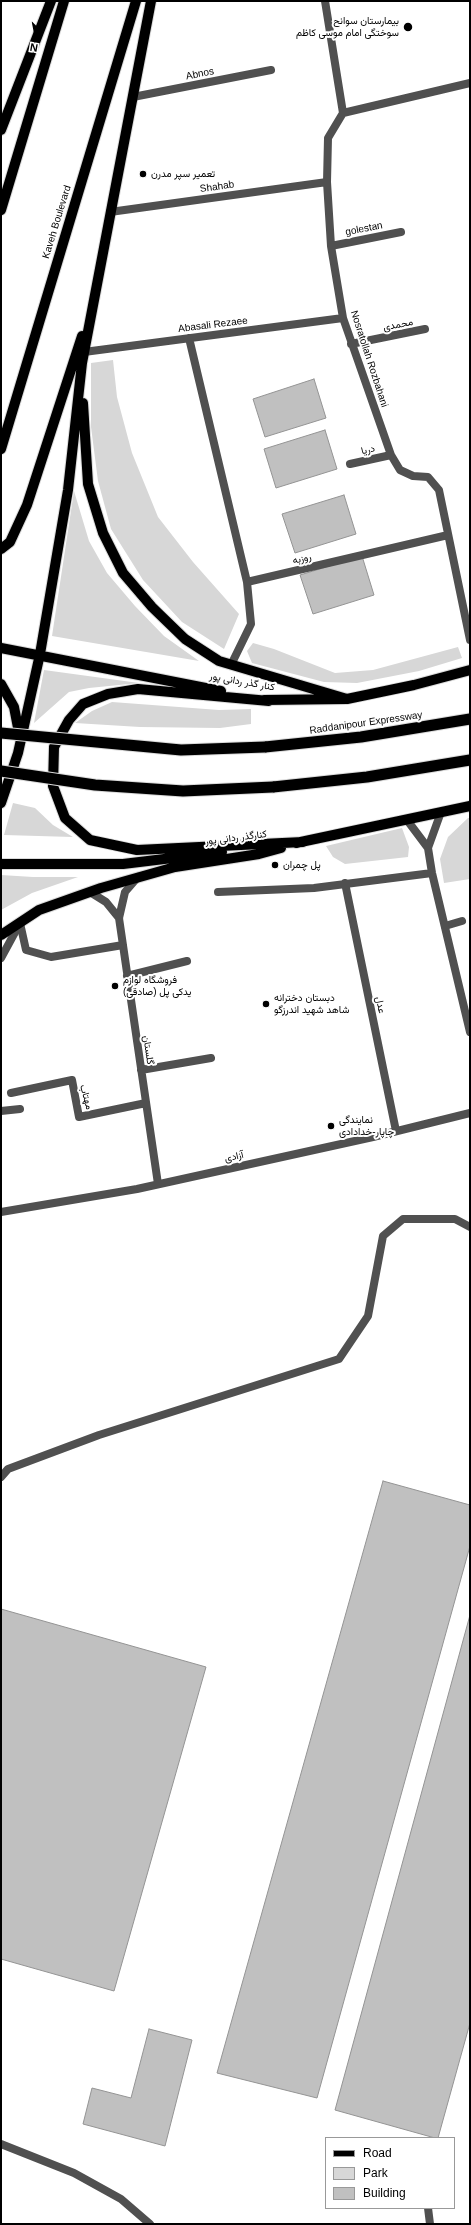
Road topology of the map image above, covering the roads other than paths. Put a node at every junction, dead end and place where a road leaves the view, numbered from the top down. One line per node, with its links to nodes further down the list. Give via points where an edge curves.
1 (51, 1): 10 (main road)
2 (64, 1): 12 (main road)
3 (136, 1): 23 (main road, Kaveh Boulevard)
4 (151, 1): 8 (main road)
5 (325, 1): 9 (street)
6 (271, 70): 8 (street, Abnos)
7 (470, 83): 9 (street)
8 (133, 97): 13 (main road)
9 (343, 113): 11 (street, Nosratollah Rozbahani, via 328,138)
10 (1, 130)
11 (327, 182): 13 (street, Shahab); 15 (street, Nosratollah Rozbahani)
12 (1, 210)
13 (110, 212): 16 (main road)
14 (401, 232): 15 (street, golestan)
15 (331, 246): 17 (street, Nosratollah Rozbahani)
16 (96, 293): 21 (main road); 27 (main road, via 27,505 10,542)
17 (343, 318): 19 (street, Abasali Rezaee); 20 (street, Nosratollah Rozbahani)
18 (425, 329): 20 (street, محمدی)
19 (189, 338): 21 (street, Abasali Rezaee); 28 (street)
20 (351, 344): 24 (street, Nosratollah Rozbahani)
21 (84, 352): 22 (main road)
22 (82, 363): 31 (main road, via 68,490); 32 (main road, via 88,484 103,533 124,573 152,607 185,639 219,661)
23 (1, 449)
24 (390, 455): 25 (street, دریا); 26 (street, Nosratollah Rozbahani, via 400,470 413,476 428,477 438,490)
25 (350, 464)
26 (448, 535): 28 (street, روزبه); 29 (street, Nosratollah Rozbahani)
27 (1, 549)
28 (247, 582): 32 (street, via 251,624)
29 (470, 640)
30 (5, 648): 31 (main road, کنار گذر ردانی پور)
31 (40, 654): 36 (main road, کنار گذر ردانی پور); 39 (main road)
32 (231, 665): 35 (main road)
33 (470, 670): 35 (main road, کنار گذر ردانی پور)
34 (1, 684): 39 (main road, via 14,707)
35 (347, 699): 36 (main road, کنار گذر ردانی پور)
36 (269, 701): 48 (main road, via 138,690 108,694 83,704 69,720 54,747 53,786 65,818 90,840 137,850)
37 (470, 719): 38 (highway, Raddanipour Expressway, bridge, via 361,737 265,747 181,750)
38 (1, 734)
39 (20, 742): 42 (main road)
40 (470, 760): 41 (highway, bridge, via 367,777 273,787 183,791 95,785)
41 (1, 771)
42 (9, 781): 43 (main road); 44 (main road)
43 (1, 788)
44 (1, 803)
45 (470, 806): 46 (main road, کنارگذر ردانی پور)
46 (441, 812): 47 (main road, کنارگذر ردانی پور); 49 (street)
47 (407, 820): 48 (main road, کنارگذر ردانی پور); 49 (street)
48 (303, 842): 50 (main road, کنارگذر ردانی پور, via 123,864); 52 (main road, via 258,854 175,867)
49 (428, 848): 51 (street)
50 (1, 864)
51 (432, 873): 53 (street); 59 (street)
52 (138, 877): 54 (main road); 56 (street, via 125,892)
53 (345, 883): 55 (street, via 314,888); 73 (street, عدل)
54 (90, 892): 56 (street, via 106,902); 58 (main road, via 40,910)
55 (218, 892)
56 (119, 918): 61 (street, گلستان)
57 (462, 922): 59 (street)
58 (20, 923): 60 (main road); 61 (street, via 26,950 51,957); 62 (street)
59 (445, 926): 65 (street)
60 (1, 935)
61 (123, 945): 64 (street, گلستان)
62 (1, 958)
63 (187, 961): 64 (street)
64 (127, 976): 67 (street, گلستان)
65 (470, 1032)
66 (210, 1058): 67 (street)
67 (141, 1070): 69 (street, گلستان)
68 (11, 1093): 69 (street, مهتاب, via 72,1080 79,1117)
69 (146, 1103): 74 (street, گلستان)
70 (20, 1109): 71 (street)
71 (1, 1111)
72 (470, 1113): 73 (street, آزادی)
73 (396, 1131): 74 (street, آزادی)
74 (158, 1184): 75 (street, آزادی)
75 (1, 1212)
76 (470, 1227): 77 (street, via 456,1219 403,1219 383,1236 368,1316 339,1359 99,1435 8,1469)
77 (1, 1477)
78 (1, 2144): 80 (street, via 74,2173 121,2199)
79 (428, 2209): 81 (street)
80 (150, 2224)
81 (430, 2224)

